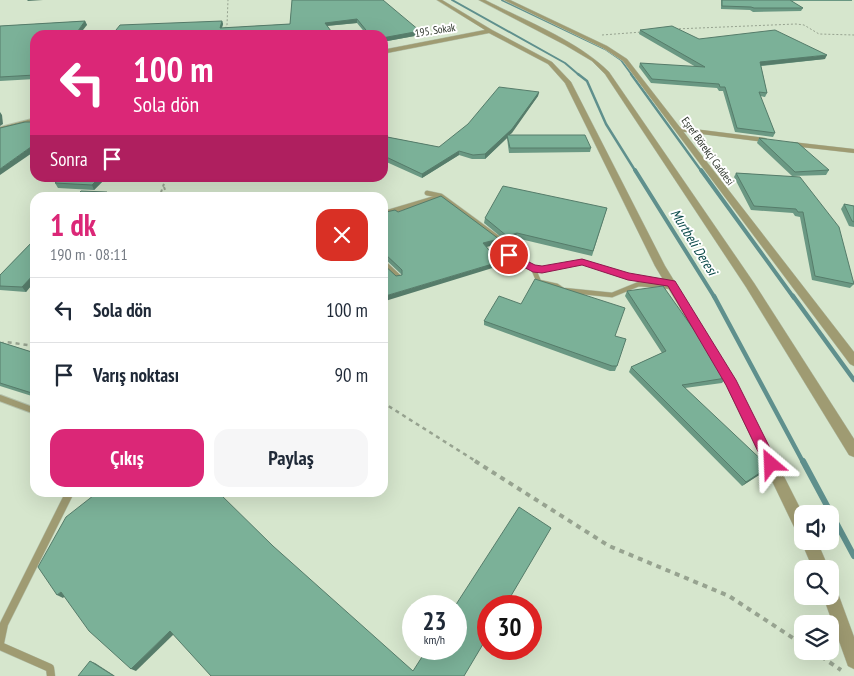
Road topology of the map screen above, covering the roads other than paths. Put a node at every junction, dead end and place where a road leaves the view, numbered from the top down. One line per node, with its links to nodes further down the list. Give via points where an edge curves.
1 (439, 0): 4 (street)
2 (481, 0): 22 (street, via 567,44 594,60 607,73 750,285)
3 (506, 0): 8 (street, Eşref Börekçi Caddesi, via 606,47 625,60)
4 (490, 31): 5 (street, 195. Sokak); 18 (street, via 550,62 568,82 660,266)
5 (388, 51)
6 (30, 121): 7 (street)
7 (0, 129)
8 (678, 130): 9 (lane); 19 (street, Eşref Börekçi Caddesi)
9 (775, 142)
10 (785, 143): 11 (lane)
11 (854, 151)
12 (427, 192): 13 (lane)
13 (441, 196): 14 (lane); 16 (lane, via 501,240 509,255)
14 (388, 212)
15 (388, 267): 17 (lane)
16 (533, 268): 18 (lane, via 542,270 582,262 628,277); 18 (lane, via 539,282 563,290 612,295 639,284)
17 (399, 277)
18 (673, 285): 24 (street, via 731,383)
19 (854, 361)
20 (0, 398): 21 (lane)
21 (30, 409)
22 (854, 451)
23 (68, 497): 26 (lane, via 4,624)
24 (794, 512)
25 (833, 605): 27 (street)
26 (0, 645): 28 (lane, via 50,668)
27 (849, 666)
28 (51, 676)

